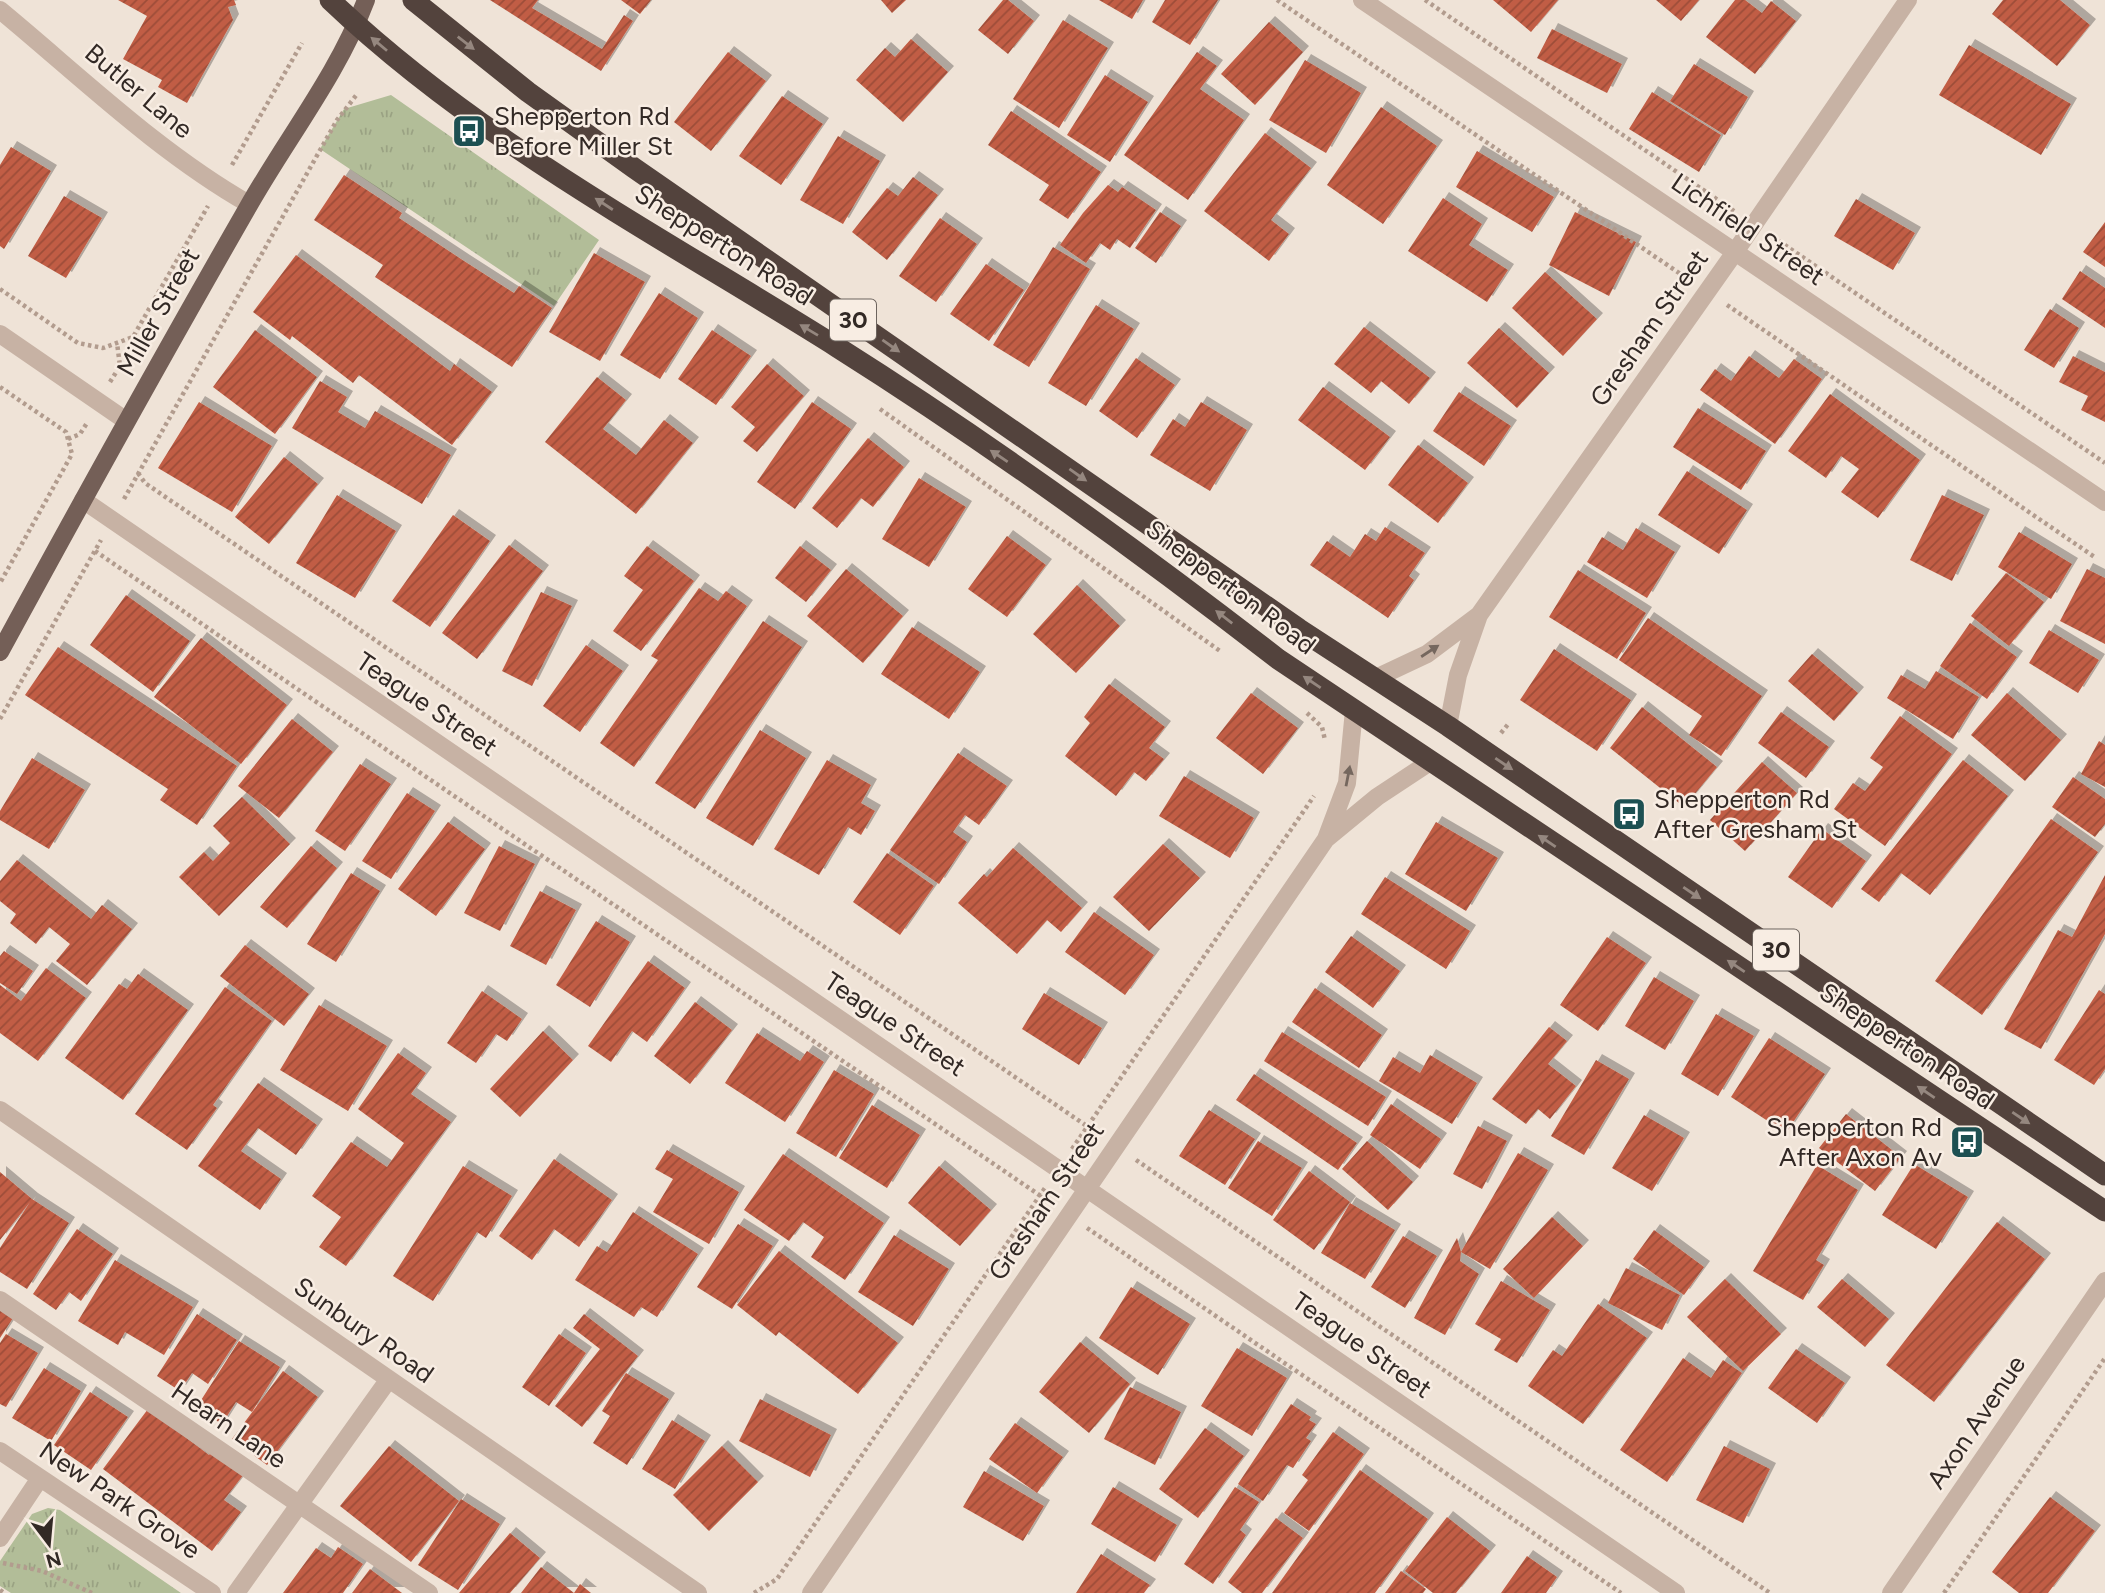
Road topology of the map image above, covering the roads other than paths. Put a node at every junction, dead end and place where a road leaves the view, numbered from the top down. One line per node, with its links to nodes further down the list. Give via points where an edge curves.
1 (330, 0): 7 (highway, Shepperton Road / 30)
2 (366, 0): 7 (main road, Miller Street)
3 (413, 0): 16 (highway, Shepperton Road / 30, one-way to 16, via 528,92 634,168)
4 (1362, 0): 9 (street, Lichfield Street)
5 (1908, 0): 9 (street, Gresham Street)
6 (0, 10): 8 (street, Butler Lane, via 158,143)
7 (356, 25): 8 (main road, Miller Street); 17 (highway, Shepperton Road / 30, one-way to 7, via 1278,659 1167,573 861,363 501,137)
8 (249, 204): 11 (main road, Miller Street)
9 (1735, 252): 13 (street, Lichfield Street); 14 (street, Gresham Street)
10 (0, 334): 11 (street)
11 (125, 420): 12 (main road, Miller Street)
12 (83, 500): 15 (main road, Miller Street); 23 (street, Teague Street)
13 (2105, 502)
14 (1479, 614): 16 (street, Gresham Street, one-way to 14, via 1427,654); 18 (street, Gresham Street, via 1458,675)
15 (0, 652)
16 (1376, 678): 18 (highway, Shepperton Road / 30)
17 (1354, 710): 19 (highway, Shepperton Road / 30); 20 (street, Gresham Street, one-way to 17, via 1347,783)
18 (1448, 726): 22 (highway, Shepperton Road / 30, one-way to 22)
19 (1430, 762): 20 (street, Gresham Street); 24 (highway, Shepperton Road / 30, one-way to 19)
20 (1326, 839): 23 (street, Gresham Street)
21 (0, 1110): 27 (street, Sunbury Road)
22 (2105, 1175)
23 (1087, 1188): 36 (street, Gresham Street); 37 (street, Teague Street)
24 (2105, 1211)
25 (2105, 1280): 38 (street, Axon Avenue)
26 (0, 1300): 30 (street, Hearn Lane)
27 (389, 1379): 30 (street); 35 (street, Sunbury Road)
28 (0, 1451): 29 (street, New Park Grove)
29 (40, 1478): 31 (street); 32 (street, New Park Grove)
30 (298, 1504): 33 (street); 34 (street, Hearn Lane)
31 (0, 1538)
32 (212, 1593)
33 (236, 1593)
34 (429, 1593)
35 (698, 1593)
36 (811, 1593)
37 (1676, 1593)
38 (1891, 1593)

